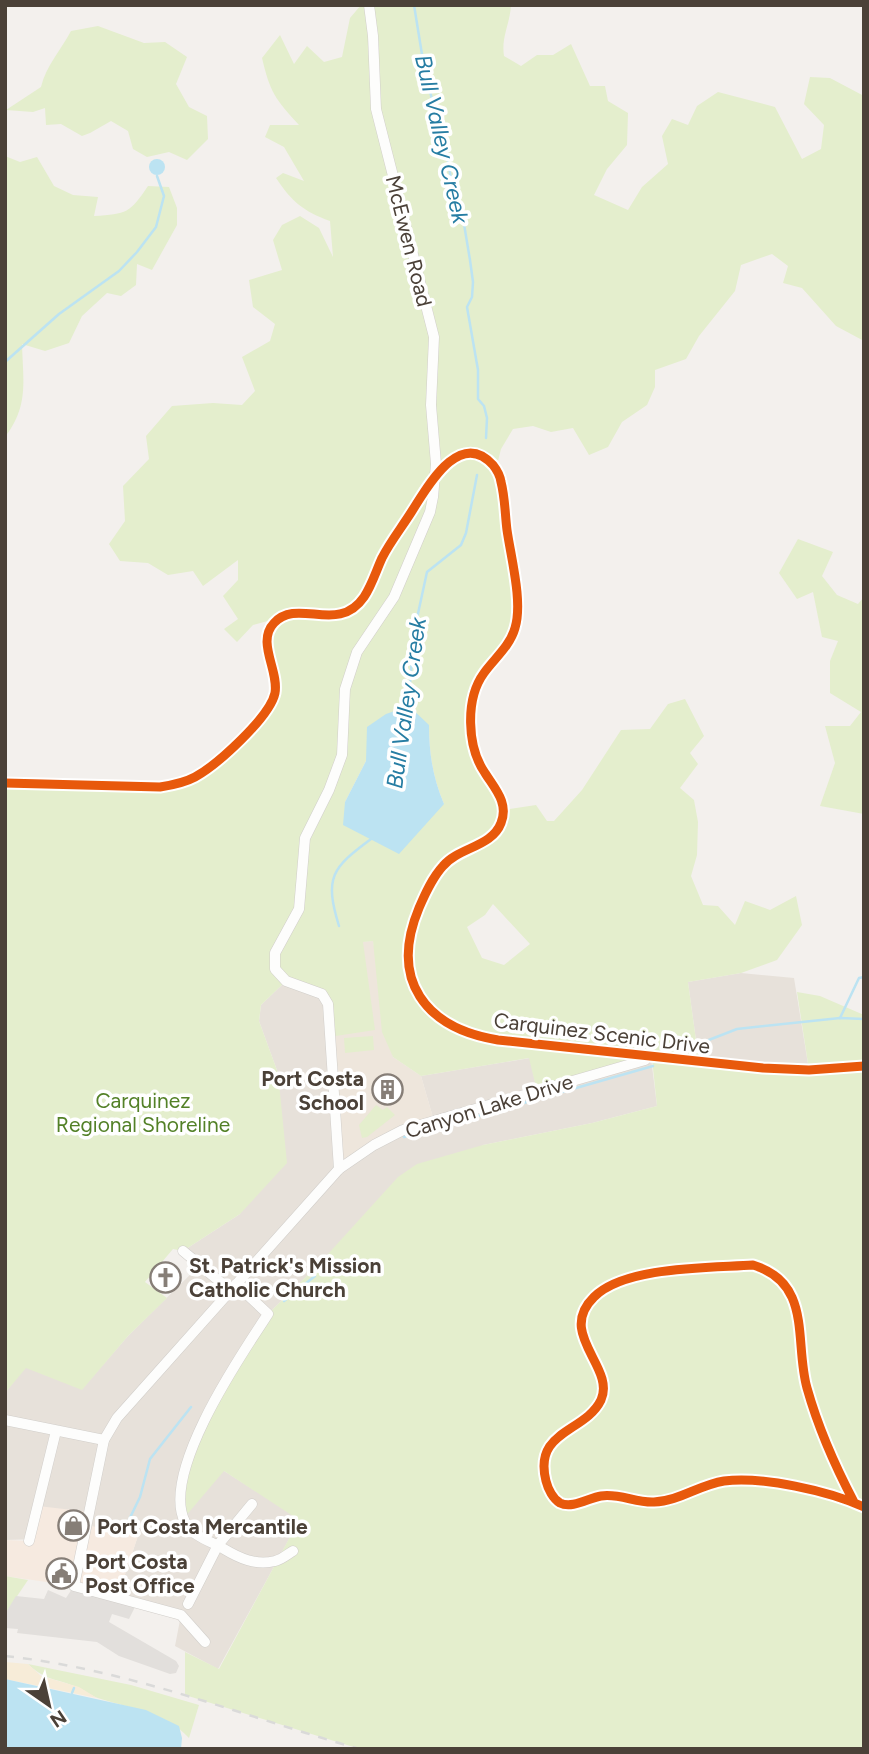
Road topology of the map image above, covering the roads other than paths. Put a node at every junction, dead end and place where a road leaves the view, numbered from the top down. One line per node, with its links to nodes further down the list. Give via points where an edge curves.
1 (369, 5): 2 (street, McEwen Road, via 376,109 434,337)
2 (435, 477): 3 (street, Carquinez Scenic Drive, via 356,606 335,616 286,615 272,625 267,641 275,677 273,699 260,720 202,773 160,787); 4 (street, Carquinez Scenic Drive, via 450,461 464,455 486,459 496,470 502,484 517,621 507,645 480,679 472,705 475,750 482,770 500,794 503,818 491,837 450,858 433,880 410,937 412,983 435,1015 473,1034); 6 (street, McEwen Road, via 430,512 394,597 357,652 345,689 342,755 305,838 299,909 275,953 275,969 286,981 322,994 328,1004)
3 (5, 783)
4 (652, 1058): 5 (street, Carquinez Scenic Drive, via 777,1069); 6 (street, Canyon Lake Drive, via 403,1130)
5 (864, 1066)
6 (339, 1169): 8 (street, Canyon Lake Drive)
7 (183, 1251): 8 (street)
8 (233, 1287): 11 (street, Canyon Lake Drive, via 117,1418); 14 (street, via 268,1314 213,1404 191,1449 180,1492 186,1523 194,1533)
9 (5, 1420): 10 (street)
10 (56, 1431): 11 (street); 13 (street)
11 (104, 1440): 17 (street, Canyon Lake Drive, via 74,1586 181,1615)
12 (253, 1504): 14 (street)
13 (29, 1541)
14 (218, 1545): 15 (street, via 242,1560 275,1562); 16 (street)
15 (293, 1550)
16 (188, 1604)
17 (205, 1642)

